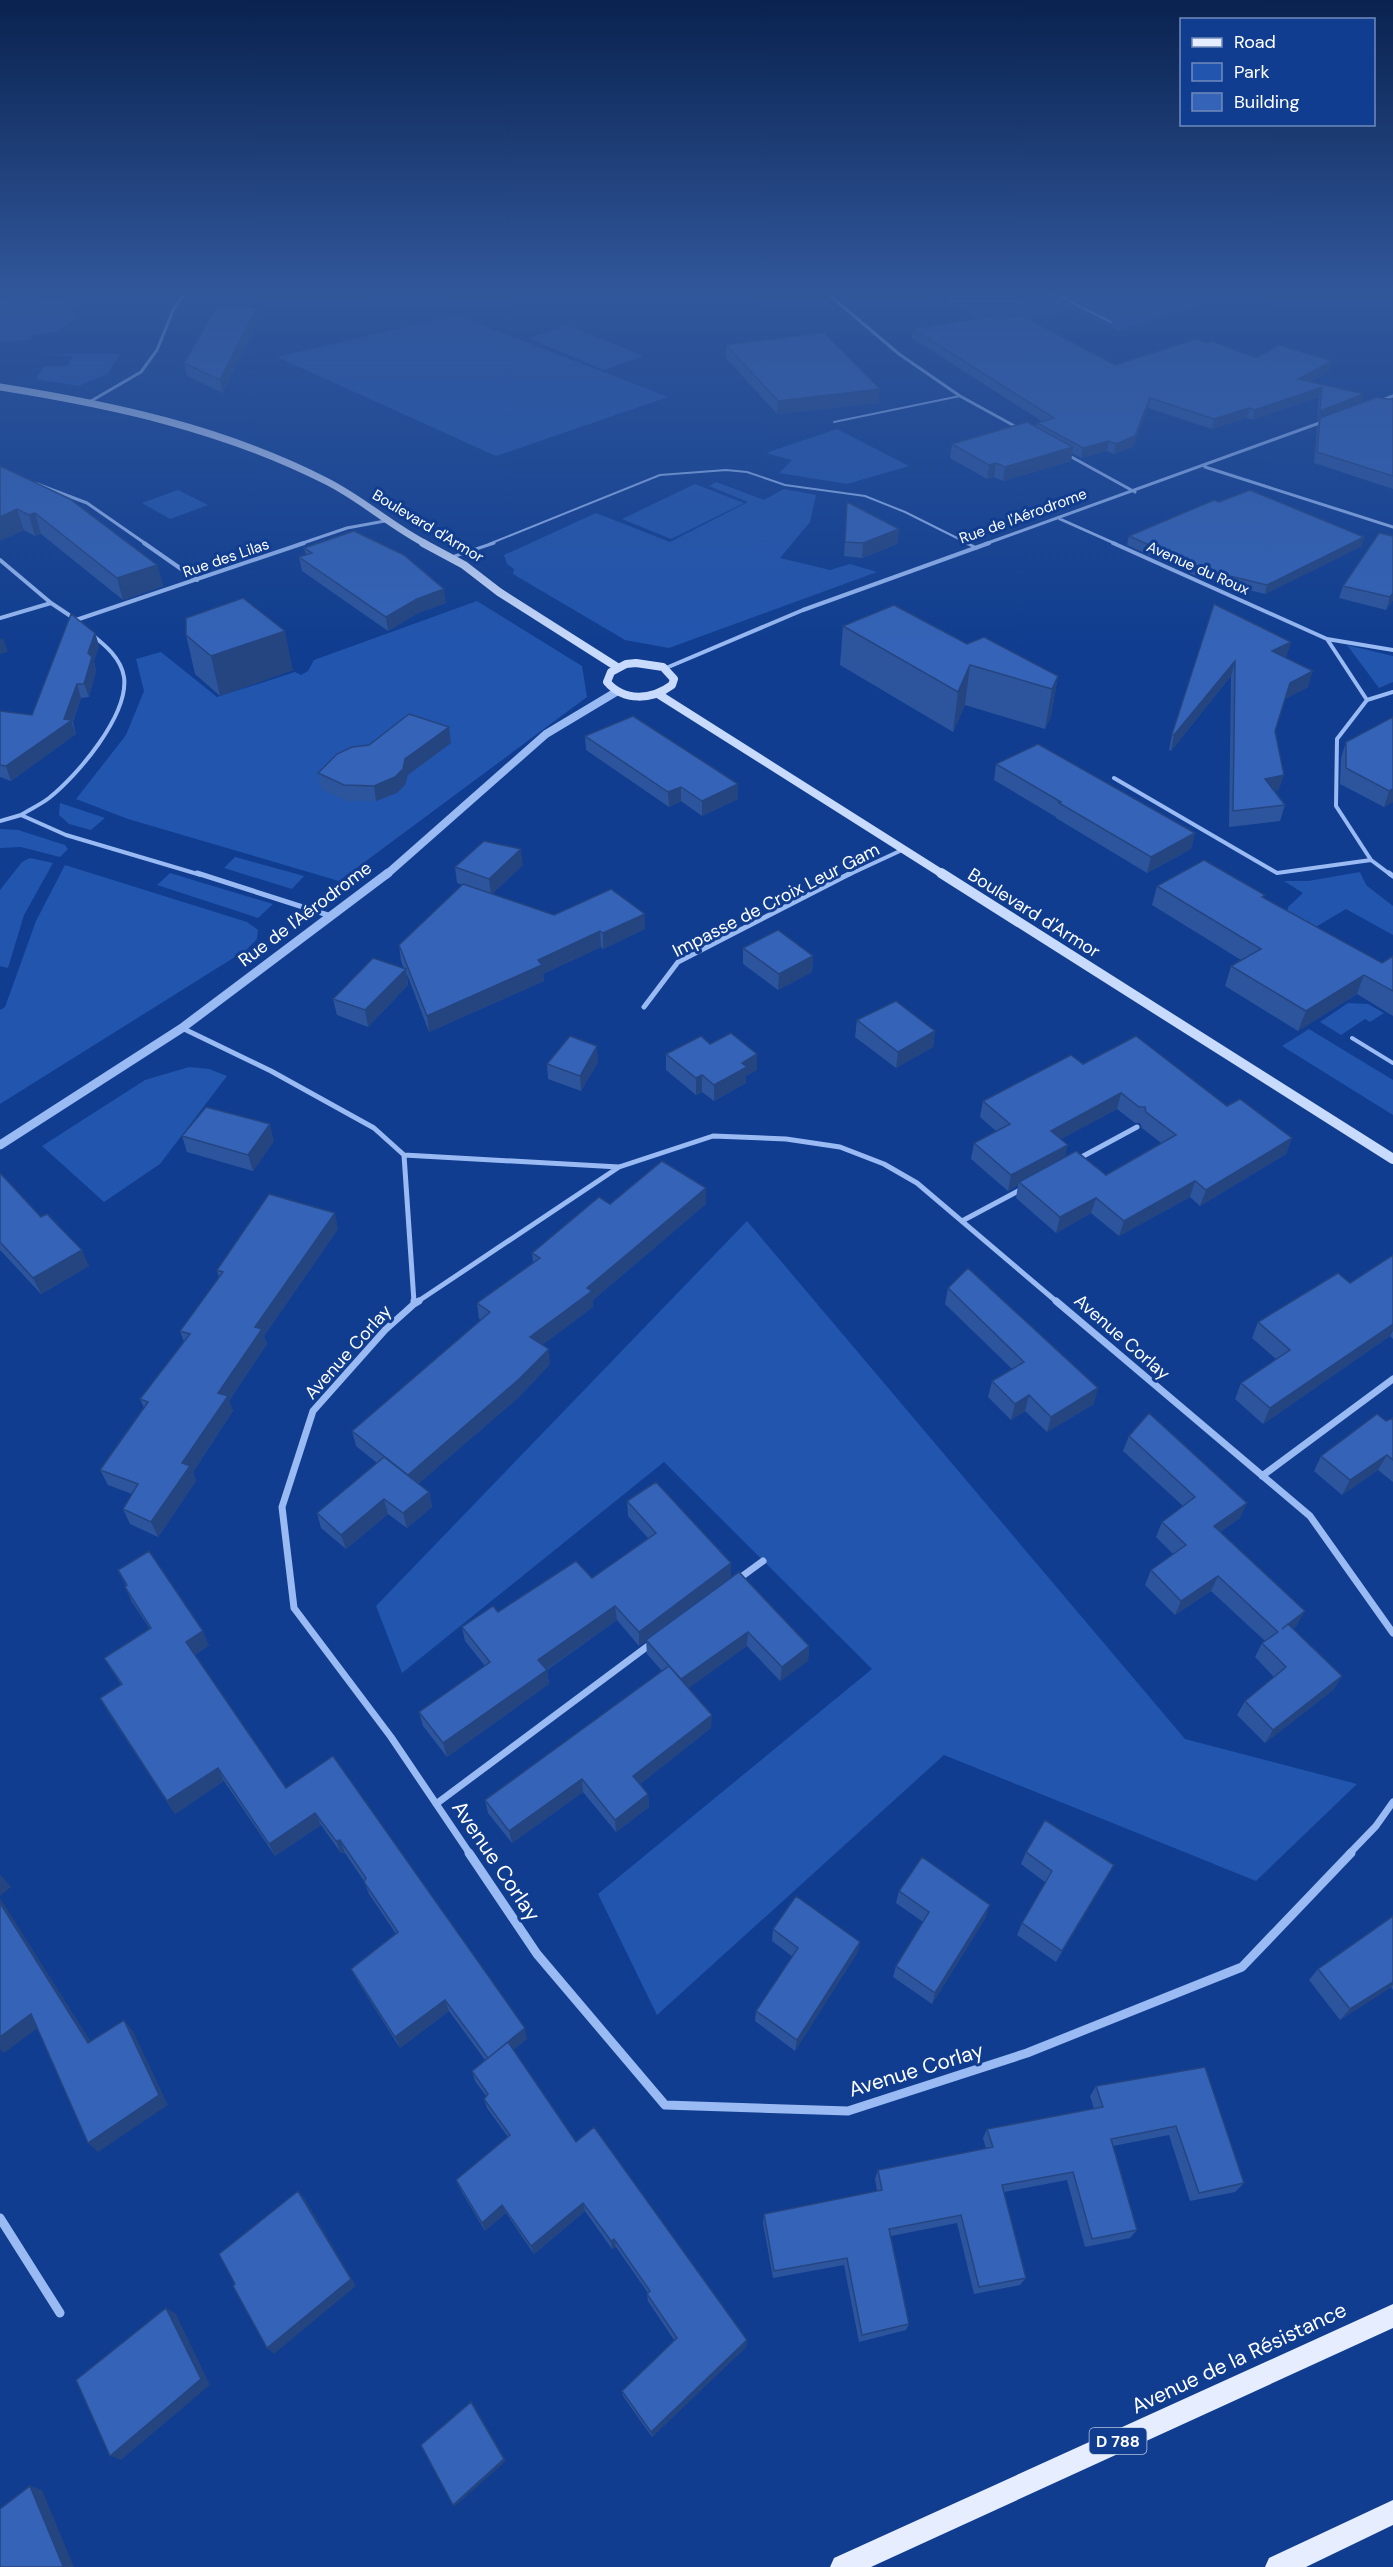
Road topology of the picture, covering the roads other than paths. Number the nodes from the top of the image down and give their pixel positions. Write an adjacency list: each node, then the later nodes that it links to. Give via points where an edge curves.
1 (122, 408): 12 (main road, Boulevard d'Armor, via 164,417 252,447 343,490)
2 (903, 408): 5 (lane)
3 (982, 408): 6 (street)
4 (1333, 419): 8 (street, Rue de l'Aérodrome)
5 (834, 422)
6 (1021, 429)
7 (1061, 452): 10 (street)
8 (1205, 467): 10 (street, Rue de l'Aérodrome); 13 (street)
9 (33, 482): 17 (street, via 87,503)
10 (1135, 492): 11 (street, Rue de l'Aérodrome)
11 (1060, 519): 14 (street, Rue de l'Aérodrome); 23 (street, Avenue du Roux)
12 (385, 521): 15 (main road, Boulevard d'Armor); 17 (street, Rue des Lilas, via 347,528)
13 (1393, 527)
14 (977, 548): 15 (lane, via 865,496 785,485 747,472 726,470 660,475); 26 (street, Rue de l'Aérodrome, via 803,610)
15 (452, 557): 25 (main road, Boulevard d'Armor, via 499,592)
16 (0, 560): 18 (street)
17 (197, 580): 20 (street, Rue des Lilas)
18 (51, 603): 19 (street); 20 (street)
19 (0, 618)
20 (76, 620): 21 (street)
21 (81, 624)
22 (85, 628): 32 (street, via 116,656 124,678 121,703 105,736 48,798)
23 (1327, 639): 24 (street, Avenue du Roux); 30 (street)
24 (1393, 650)
25 (617, 667): 26 (main road, via 648,663); 27 (main road, via 607,682)
26 (666, 668): 29 (main road, via 674,679)
27 (616, 692): 29 (main road, via 636,696); 37 (street, Rue de l'Aérodrome, via 546,734 380,879)
28 (1393, 692): 30 (street)
29 (658, 694): 34 (main road, Boulevard d'Armor)
30 (1367, 700): 35 (street, via 1337,739 1336,806)
31 (1114, 778): 35 (street, via 1277,873)
32 (21, 815): 33 (street); 37 (street, via 43,828)
33 (0, 821)
34 (902, 850): 38 (street, Impasse de Croix Leur Gam, via 678,962); 45 (main road, Boulevard d'Armor)
35 (1371, 861): 36 (street)
36 (1393, 876)
37 (331, 916): 39 (street, Rue de l'Aérodrome)
38 (644, 1007)
39 (182, 1028): 43 (street, Rue de l'Aérodrome); 44 (street, via 374,1128)
40 (1352, 1038): 41 (lane)
41 (1393, 1063)
42 (1137, 1127): 46 (street)
43 (0, 1145)
44 (404, 1155): 47 (street, Avenue Corlay); 50 (street, Avenue Corlay)
45 (1393, 1159)
46 (1065, 1166)
47 (619, 1167): 49 (street, Avenue Corlay, via 713,1136 786,1139 840,1147 884,1164 917,1183); 50 (street, Avenue Corlay)
48 (1024, 1188): 49 (street)
49 (962, 1221): 52 (street, Avenue Corlay)
50 (414, 1304): 57 (street, Avenue Corlay, via 385,1330 313,1412 282,1507 294,1608)
51 (1393, 1379): 52 (street)
52 (1263, 1476): 55 (street, Avenue Corlay, via 1310,1516)
53 (763, 1560): 54 (street)
54 (734, 1582)
55 (1393, 1633)
56 (657, 1639): 57 (street, Avenue Corlay)
57 (436, 1804): 58 (street, Avenue Corlay, via 537,1954 665,2105 848,2111 1027,2053 1242,1967)
58 (1391, 1807)
59 (0, 2218): 60 (street)
60 (60, 2313)
61 (1393, 2316): 63 (main road, Avenue de la Résistance / D 788)
62 (1393, 2512): 64 (main road)
63 (843, 2567)
64 (1278, 2567)

